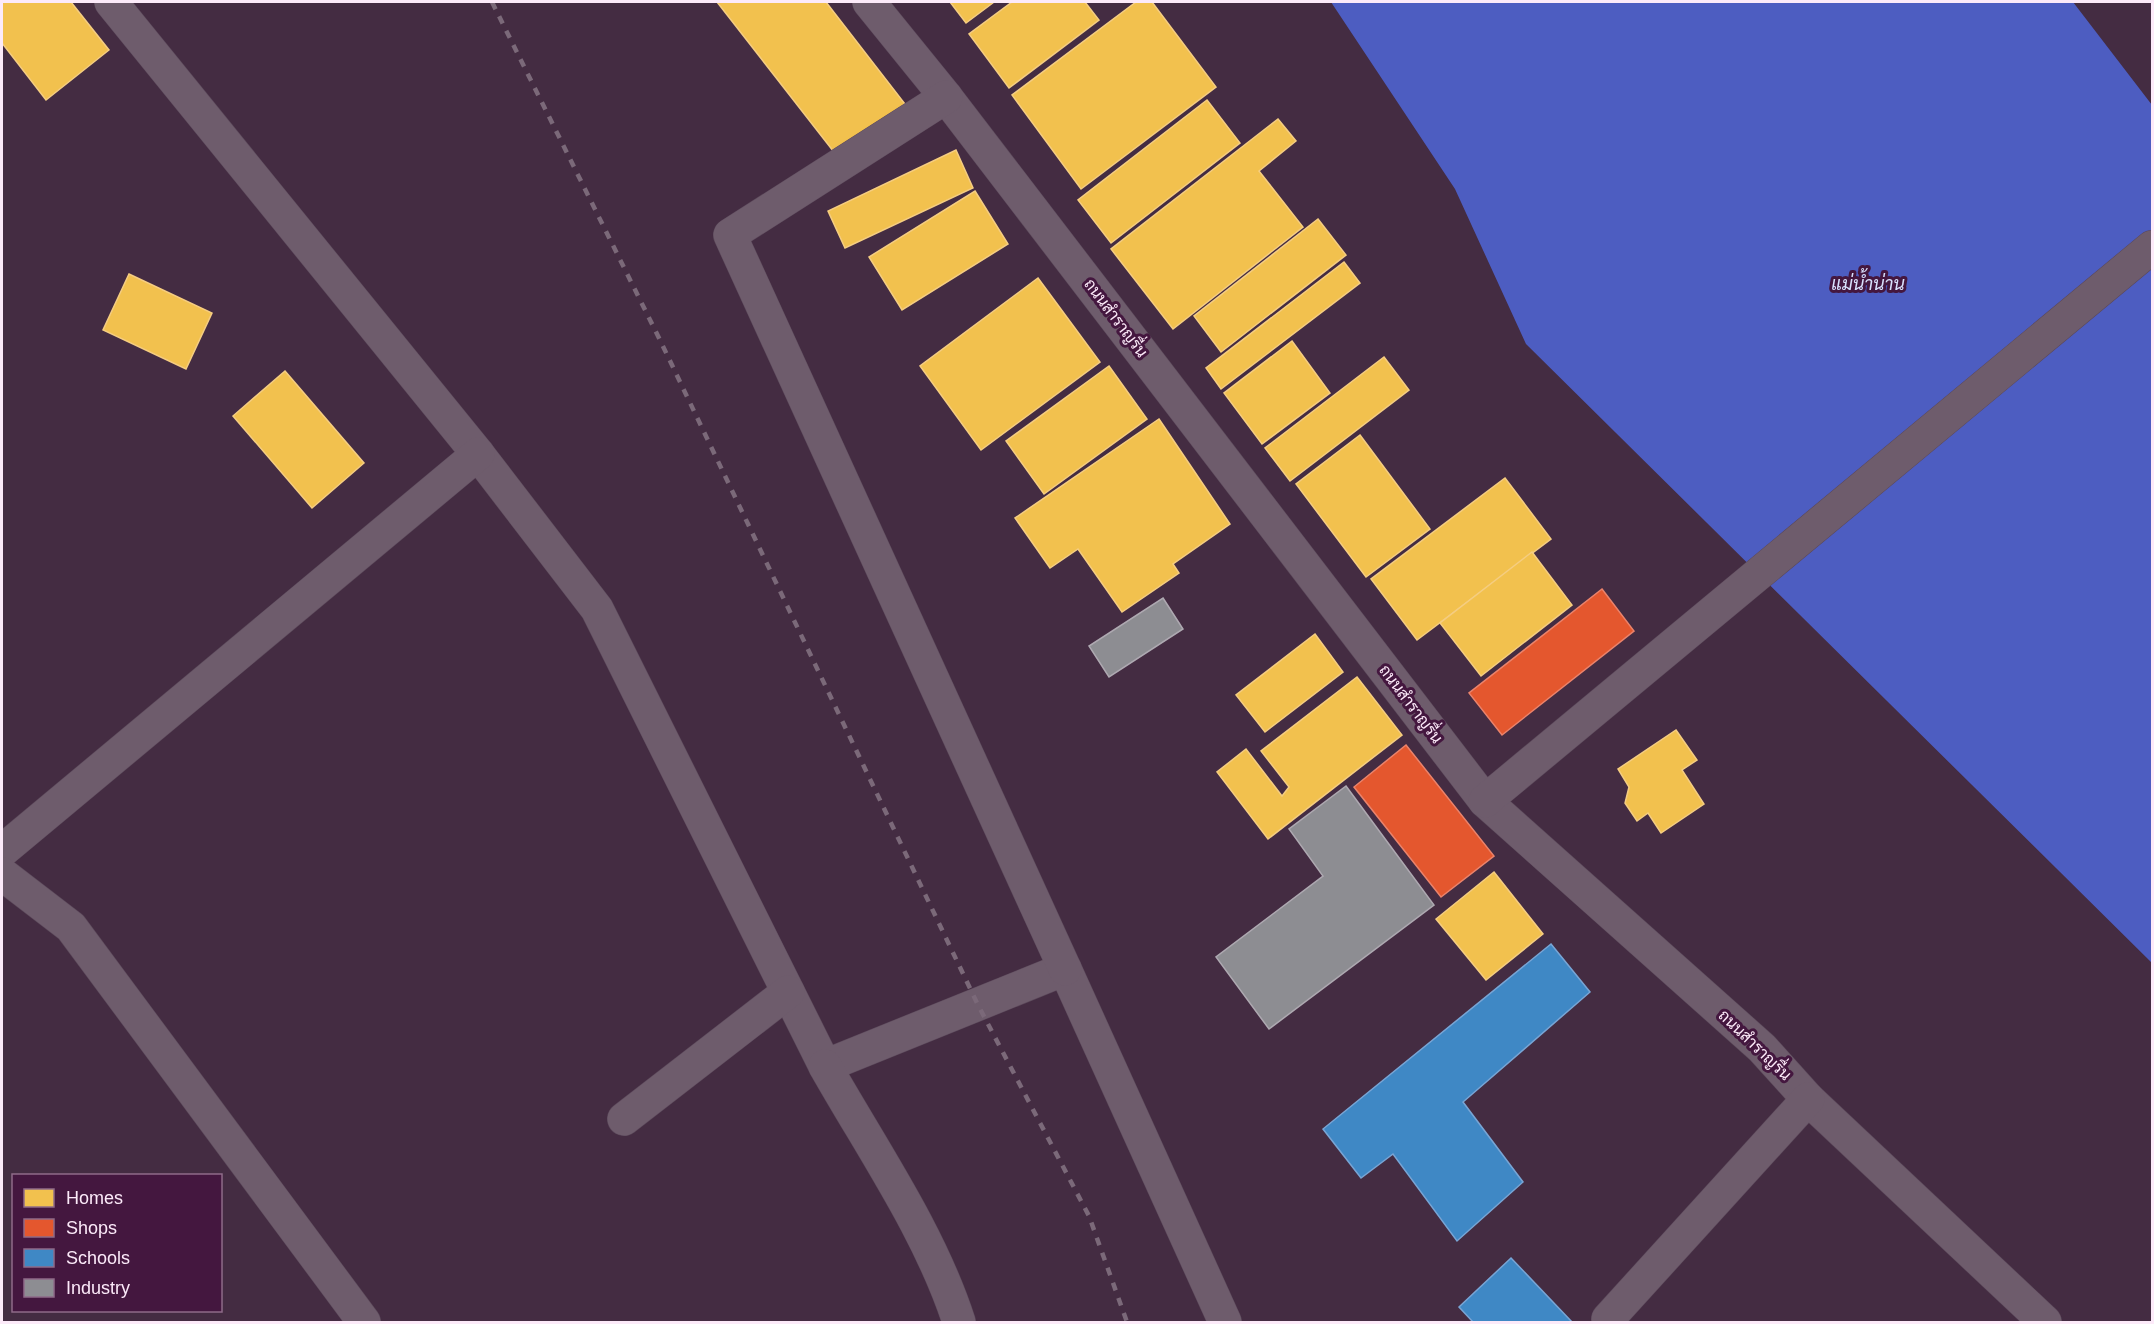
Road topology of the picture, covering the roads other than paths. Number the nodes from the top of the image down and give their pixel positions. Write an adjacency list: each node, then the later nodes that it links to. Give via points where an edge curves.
1 (111, 2): 5 (street)
2 (877, 4): 3 (street, ถนนสำราญรื่น)
3 (946, 97): 6 (street, ถนนสำราญรื่น); 9 (street, via 730,235)
4 (2152, 247): 6 (street)
5 (478, 454): 7 (street); 10 (street, via 597,609)
6 (1485, 801): 12 (street, ถนนสำราญรื่น, via 1762,1048)
7 (2, 851)
8 (2, 874): 15 (street, via 71,927)
9 (1065, 969): 11 (street); 17 (street)
10 (788, 992): 11 (street); 13 (street)
11 (825, 1066): 16 (street, via 909,1213 950,1295)
12 (1808, 1098): 14 (street); 18 (street, ถนนสำราญรื่น)
13 (624, 1119)
14 (1608, 1319)
15 (364, 1323)
16 (959, 1323)
17 (1225, 1323)
18 (2045, 1323)

